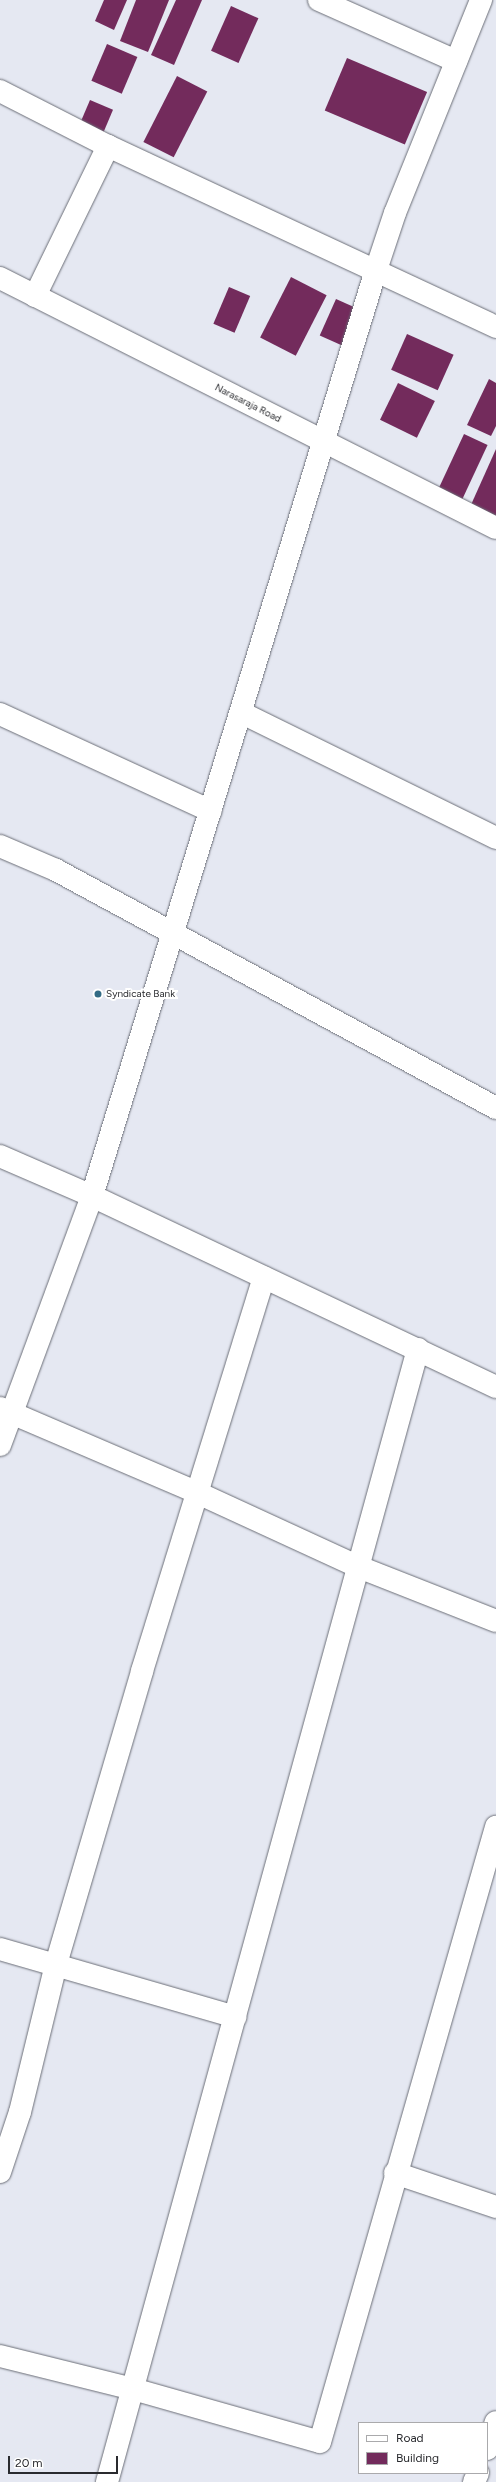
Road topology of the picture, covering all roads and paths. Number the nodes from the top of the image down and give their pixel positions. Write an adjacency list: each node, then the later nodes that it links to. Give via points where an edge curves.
1 (319, 0): 3 (street)
2 (481, 0): 3 (street)
3 (456, 61): 6 (street, via 395,213)
4 (0, 91): 5 (street)
5 (108, 146): 6 (street); 8 (street)
6 (375, 273): 9 (street); 10 (street)
7 (0, 278): 8 (street, Narasaraja Road)
8 (34, 296): 10 (street, Narasaraja Road)
9 (496, 327)
10 (323, 441): 11 (street, Narasaraja Road); 12 (street)
11 (496, 528)
12 (242, 713): 14 (street); 15 (street)
13 (0, 714): 14 (street)
14 (211, 811): 17 (street)
15 (496, 838)
16 (0, 846): 17 (street, via 56,870)
17 (174, 934): 18 (street); 20 (street)
18 (496, 1108)
19 (0, 1156): 20 (street)
20 (92, 1196): 21 (street); 24 (street)
21 (264, 1277): 22 (street); 26 (street)
22 (418, 1349): 23 (street); 27 (street)
23 (496, 1387)
24 (6, 1410): 25 (street); 26 (street)
25 (0, 1445)
26 (196, 1492): 27 (street); 31 (street)
27 (359, 1567): 28 (street); 32 (street)
28 (496, 1621)
29 (496, 1827): 34 (street)
30 (0, 1949): 31 (street)
31 (56, 1964): 32 (street); 33 (street, via 20,2112)
32 (235, 2017): 37 (street)
33 (0, 2172)
34 (395, 2173): 35 (street); 37 (street, via 320,2442)
35 (496, 2207)
36 (0, 2356): 37 (street)
37 (133, 2389): 40 (street)
38 (496, 2422): 39 (street)
39 (488, 2446)
40 (107, 2482)

